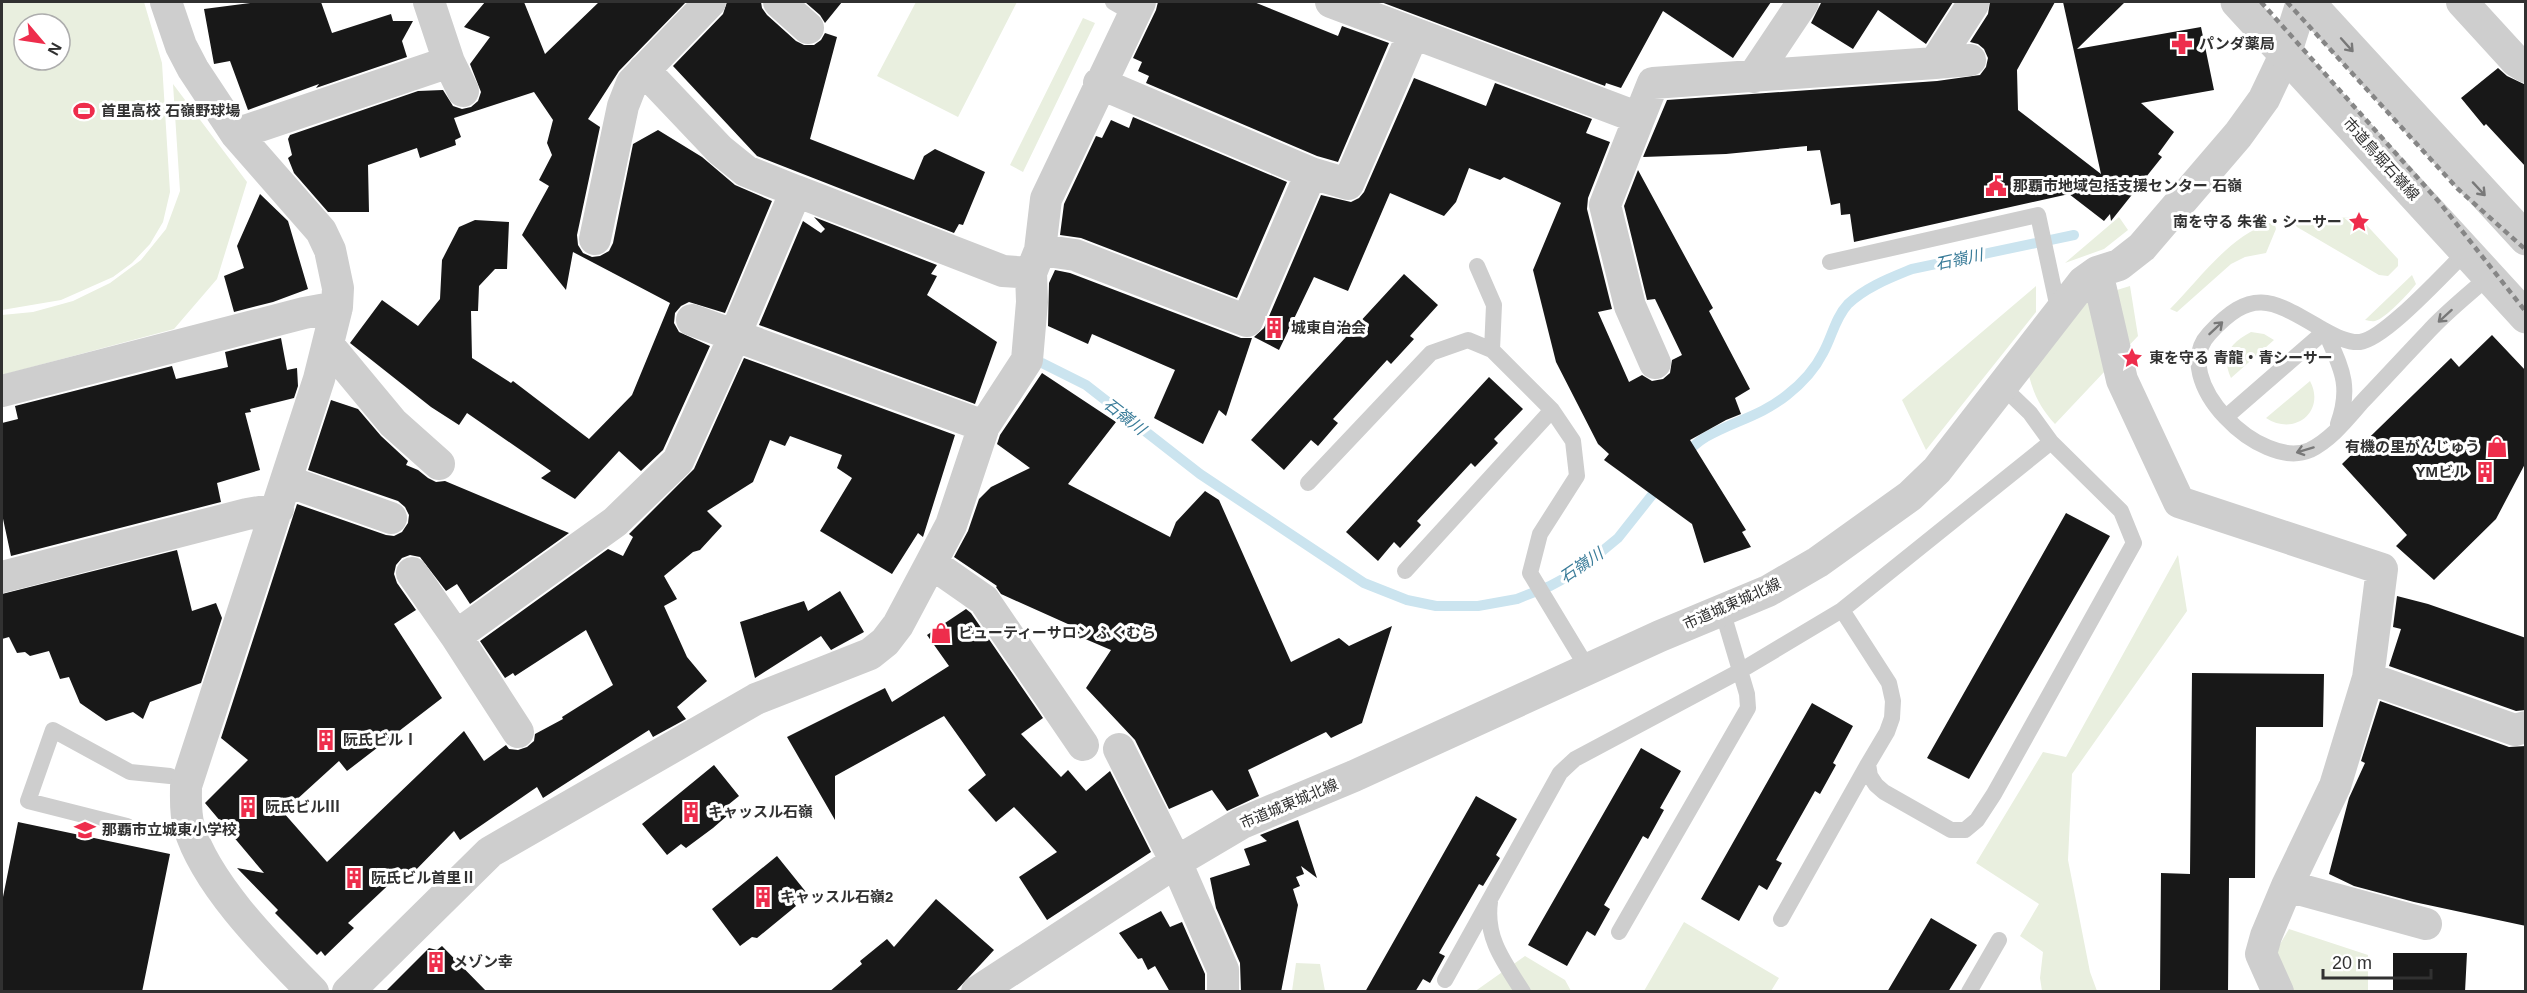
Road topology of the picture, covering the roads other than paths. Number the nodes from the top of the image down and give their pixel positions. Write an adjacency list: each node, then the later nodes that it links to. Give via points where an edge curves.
1 (166, 2): 25 (street, via 193,69)
2 (429, 2): 17 (street)
3 (710, 2): 20 (street)
4 (779, 2): 13 (street)
5 (1331, 2): 14 (street)
6 (1803, 2): 21 (street)
7 (2237, 2): 15 (street, 市道鳥堀石嶺線)
8 (2302, 2): 15 (street, 市道城東城北線)
9 (2308, 2): 29 (street, one-way to 29)
10 (2462, 2): 19 (street, via 2516,62)
11 (1973, 4): 18 (street)
12 (1129, 6): 22 (street)
13 (808, 28)
14 (1413, 34): 24 (street); 26 (street, via 1347,184)
15 (2285, 55): 30 (street, 市道鳥堀石嶺線); 34 (street, 市道城東城北線, via 2264,99 2238,135 2142,247 2119,265)
16 (1970, 60): 18 (street)
17 (449, 62): 23 (street); 25 (street)
18 (1935, 63): 21 (street)
19 (2526, 67)
20 (644, 70): 27 (street, via 720,150 746,171); 28 (street, via 632,83 623,106)
21 (1753, 77): 24 (street, via 1653,83)
22 (1099, 83): 26 (street); 31 (street, via 1046,199)
23 (463, 91)
24 (1639, 118): 44 (street, via 1605,205 1630,306)
25 (236, 134): 36 (street, via 321,231 335,268)
26 (1311, 173): 31 (street, via 1247,321 1075,255)
27 (796, 190): 31 (street, via 1003,271); 41 (street)
28 (595, 239)
29 (2526, 239)
30 (2466, 252): 35 (street, 市道鳥堀石嶺線); 40 (lane, via 2381,333 2360,342 2336,338)
31 (1035, 262): 49 (street, via 1027,360)
32 (1830, 262): 37 (lane, via 2038,215)
33 (1477, 267): 43 (lane, via 1494,304)
34 (2097, 272): 37 (street, 市道城東城北線, via 2082,282); 65 (street, via 2122,380 2179,502 2382,569)
35 (2488, 277): 38 (street, 市道鳥堀石嶺線); 50 (lane, one-way to 50, via 2431,329)
36 (338, 307): 42 (street); 46 (street)
37 (2058, 313): 45 (street, 市道城東城北線)
38 (2526, 317)
39 (692, 320): 41 (street)
40 (2325, 331): 48 (lane); 48 (lane, one-way to 40, via 2198,374 2197,353 2207,336 2237,308 2254,301 2274,303); 50 (lane, via 2342,371 2346,403)
41 (735, 335): 49 (street); 62 (street, via 678,461 615,522)
42 (329, 346): 52 (street, via 393,423); 54 (street)
43 (1492, 350): 47 (lane); 53 (lane, via 1468,340 1431,353)
44 (1655, 363)
45 (2003, 387): 51 (lane, via 2030,413); 60 (street, 市道城東城北線, via 1937,470 1910,495 1818,562 1768,591)
46 (2, 391)
47 (1552, 410): 57 (lane); 63 (lane, via 1573,441 1577,476 1540,534 1530,573)
48 (2226, 417): 50 (lane, one-way to 48, via 2307,451 2293,453 2257,443)
49 (984, 426): 56 (street, via 951,525)
50 (2336, 431)
51 (2051, 442): 61 (lane); 70 (lane, via 2121,511 2134,543 1994,794 1977,820 1965,830 1950,830 1884,792 1870,776)
52 (439, 464)
53 (1308, 483)
54 (283, 495): 55 (street); 59 (street, via 247,513); 71 (street)
55 (391, 518)
56 (931, 563): 68 (street, via 984,600); 82 (street, via 898,625 870,654 756,699 490,852)
57 (1406, 571)
58 (412, 573): 62 (street)
59 (2, 578)
60 (1722, 610): 63 (street, 市道城東城北線); 64 (lane)
61 (1842, 610): 64 (lane); 70 (lane, via 1889,684 1893,701 1887,732)
62 (456, 636): 67 (street)
63 (1588, 669): 73 (street, 市道城東城北線, via 1242,823)
64 (1740, 671): 75 (lane, via 1575,759 1560,773); 78 (lane, via 1748,708)
65 (2368, 678): 66 (street, via 2515,730); 74 (street, via 2335,786)
66 (2526, 727)
67 (518, 732)
68 (1083, 745)
69 (1119, 749): 73 (street)
70 (1868, 765): 76 (lane)
71 (179, 777): 72 (lane, via 130,772 53,730 28,801); 81 (street, via 196,846 254,929)
72 (127, 826)
73 (1176, 862): 83 (street, 市道城東城北線); 84 (street, via 1223,970)
74 (2287, 886): 77 (street); 87 (street, via 2261,954)
75 (1490, 898): 80 (lane); 85 (lane, via 1491,935)
76 (1781, 919)
77 (2426, 924)
78 (1619, 932)
79 (1999, 940): 86 (lane)
80 (1445, 980)
81 (313, 992)
82 (348, 992)
83 (977, 992)
84 (1223, 992)
85 (1523, 992)
86 (1969, 992)
87 (2278, 992)

